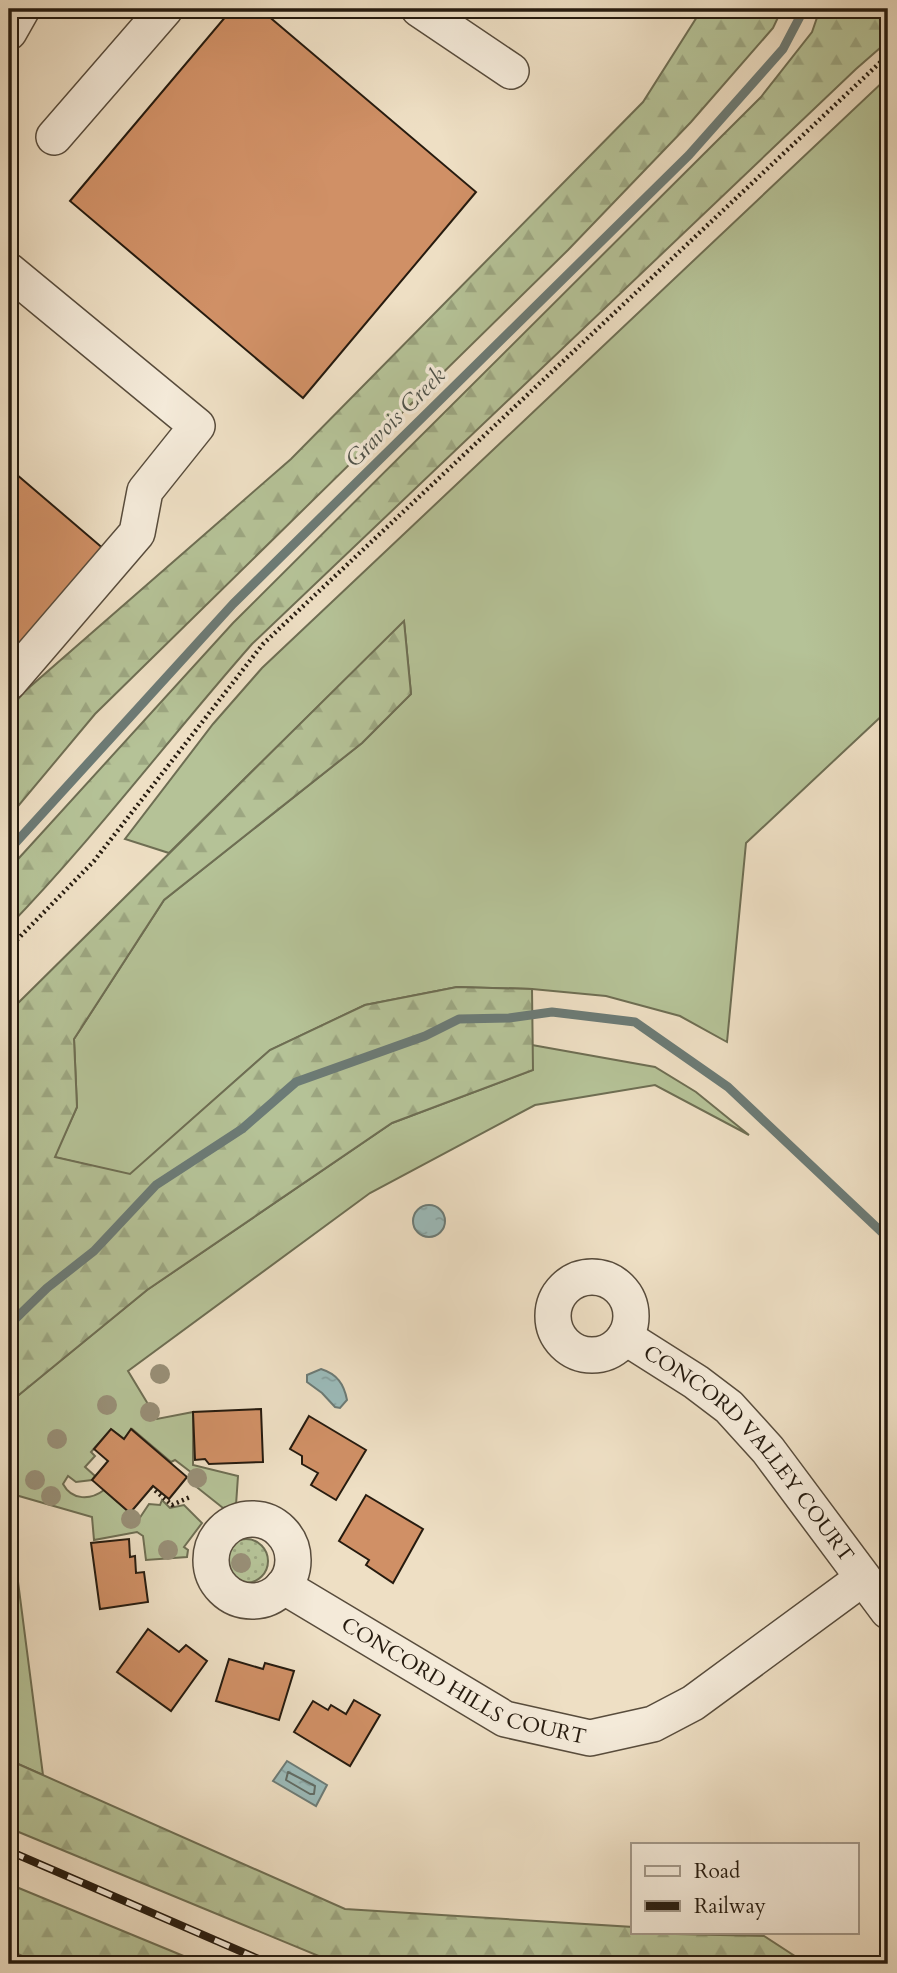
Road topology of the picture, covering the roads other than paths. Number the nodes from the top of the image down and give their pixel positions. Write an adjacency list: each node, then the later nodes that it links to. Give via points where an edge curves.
1 (22, 9): 4 (street)
2 (165, 9): 6 (street)
3 (419, 9): 5 (street)
4 (9, 32)
5 (511, 71)
6 (54, 137)
7 (9, 271): 8 (street, via 197,426 145,491 137,533)
8 (9, 682)
9 (625, 1337): 10 (street, CONCORD VALLEY COURT, via 729,1407 768,1450)
10 (863, 1578): 11 (street, CONCORD HILLS COURT, via 693,1703 653,1724 590,1738 505,1719); 12 (street, CONCORD VALLEY COURT)
11 (283, 1586)
12 (888, 1611)

